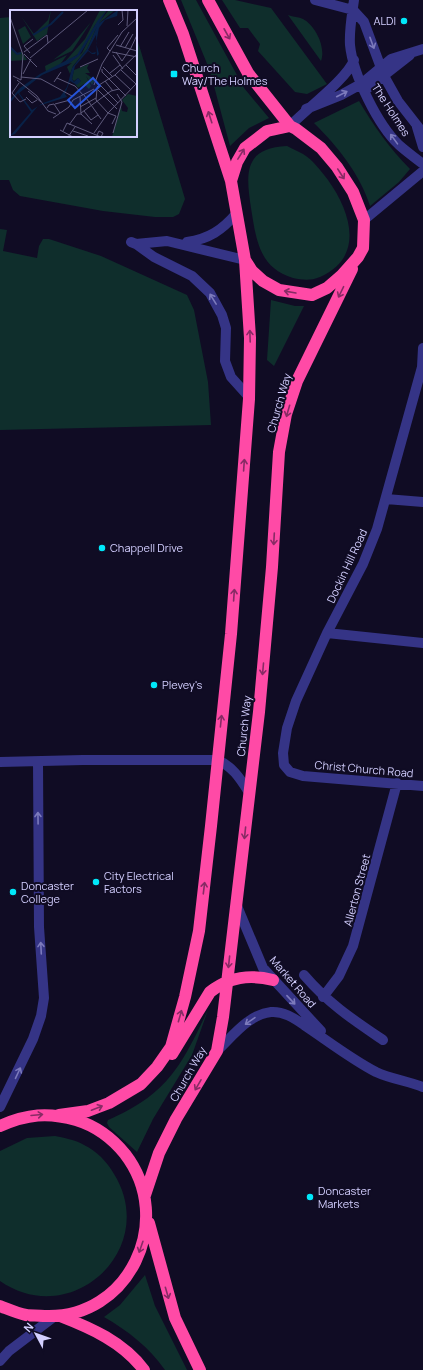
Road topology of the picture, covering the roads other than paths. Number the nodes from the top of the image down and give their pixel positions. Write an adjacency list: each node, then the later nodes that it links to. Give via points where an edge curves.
1 (169, 0): 15 (highway, Church Way, one-way to 1, via 183,34)
2 (208, 0): 10 (highway, one-way to 10, via 248,73)
3 (315, 0): 4 (street)
4 (353, 5): 6 (street, The Holmes, via 350,47); 7 (street, The Holmes, one-way to 7, via 364,22)
5 (423, 48): 7 (street, via 392,59)
6 (354, 60): 8 (street, The Holmes); 9 (street, via 343,76)
7 (382, 71): 8 (street); 11 (street, The Holmes, via 398,101)
8 (362, 88): 9 (street, one-way to 8); 13 (street, The Holmes, one-way to 8, via 398,144)
9 (306, 109): 10 (street)
10 (290, 126): 15 (highway, one-way to 10, via 245,148 267,131); 17 (highway, one-way to 17, via 321,148 337,167 353,192)
11 (420, 129): 12 (street, The Holmes)
12 (423, 147)
13 (423, 164)
14 (423, 171): 17 (street)
15 (231, 181): 16 (highway, Church Way)
16 (236, 214): 18 (street, via 212,236); 20 (highway, Church Way)
17 (364, 220): 19 (highway, Church Way, via 363,248)
18 (181, 243): 20 (street); 22 (street, one-way to 18, via 231,377 225,361 226,328 210,293 192,276 154,257 134,243 161,240)
19 (358, 257): 20 (highway, one-way to 20, via 327,288 312,294 279,290 263,281); 33 (highway, Church Way, one-way to 33, via 297,381 286,414 279,452 272,567)
20 (245, 260): 22 (highway, Church Way, one-way to 20, via 250,338)
21 (423, 348): 23 (street, Dockin Hill Road, via 422,367)
22 (249, 397): 27 (highway, Church Way, one-way to 22, via 231,634)
23 (386, 499): 24 (street); 25 (street, Dockin Hill Road, via 363,564)
24 (423, 502)
25 (327, 633): 26 (street); 30 (street, Dockin Hill Road, via 296,701 287,728 284,765 290,772)
26 (423, 643)
27 (217, 760): 29 (street); 33 (street, via 226,763 232,769); 42 (highway, Church Way, one-way to 27, via 171,1047 199,931)
28 (0, 762): 29 (street)
29 (38, 762): 44 (street, one-way to 29, via 33,1039 44,998 39,927)
30 (303, 776): 31 (street, Christ Church Road)
31 (397, 783): 32 (street, Christ Church Road); 38 (street, Allerton Street, via 354,946 339,976)
32 (423, 786)
33 (250, 794): 34 (highway, Church Way, one-way to 34)
34 (237, 906): 36 (highway, Church Way, one-way to 36); 37 (street, Market Road, via 262,968)
35 (304, 975): 38 (street)
36 (228, 980): 37 (highway, via 259,976); 41 (highway, Church Way); 42 (highway, via 210,992 175,1052)
37 (273, 980): 40 (street, Market Road, one-way to 40)
38 (323, 997): 39 (street, via 343,1014)
39 (383, 1040)
40 (333, 1045): 41 (street, Market Road, one-way to 41, via 295,1019 281,1013 269,1012 242,1027); 43 (street, Market Road, via 377,1072)
41 (217, 1051): 47 (highway, Church Way, one-way to 47, via 159,1152)
42 (157, 1067): 45 (highway, Church Way, one-way to 42, via 88,1111 109,1103 141,1084)
43 (423, 1087)
44 (0, 1107)
45 (59, 1115): 46 (highway, one-way to 45, via 16,1119 37,1115); 47 (highway, via 89,1124 115,1141 134,1166)
46 (0, 1126)
47 (145, 1195): 48 (highway)
48 (147, 1214): 50 (highway, one-way to 50, via 140,1251 128,1275 117,1287 91,1306); 53 (highway, one-way to 53, via 175,1318)
49 (0, 1306): 50 (highway, via 26,1315)
50 (58, 1316): 51 (street, via 9,1351); 52 (highway, via 110,1339 131,1355)
51 (0, 1361)
52 (144, 1370)
53 (200, 1370)

